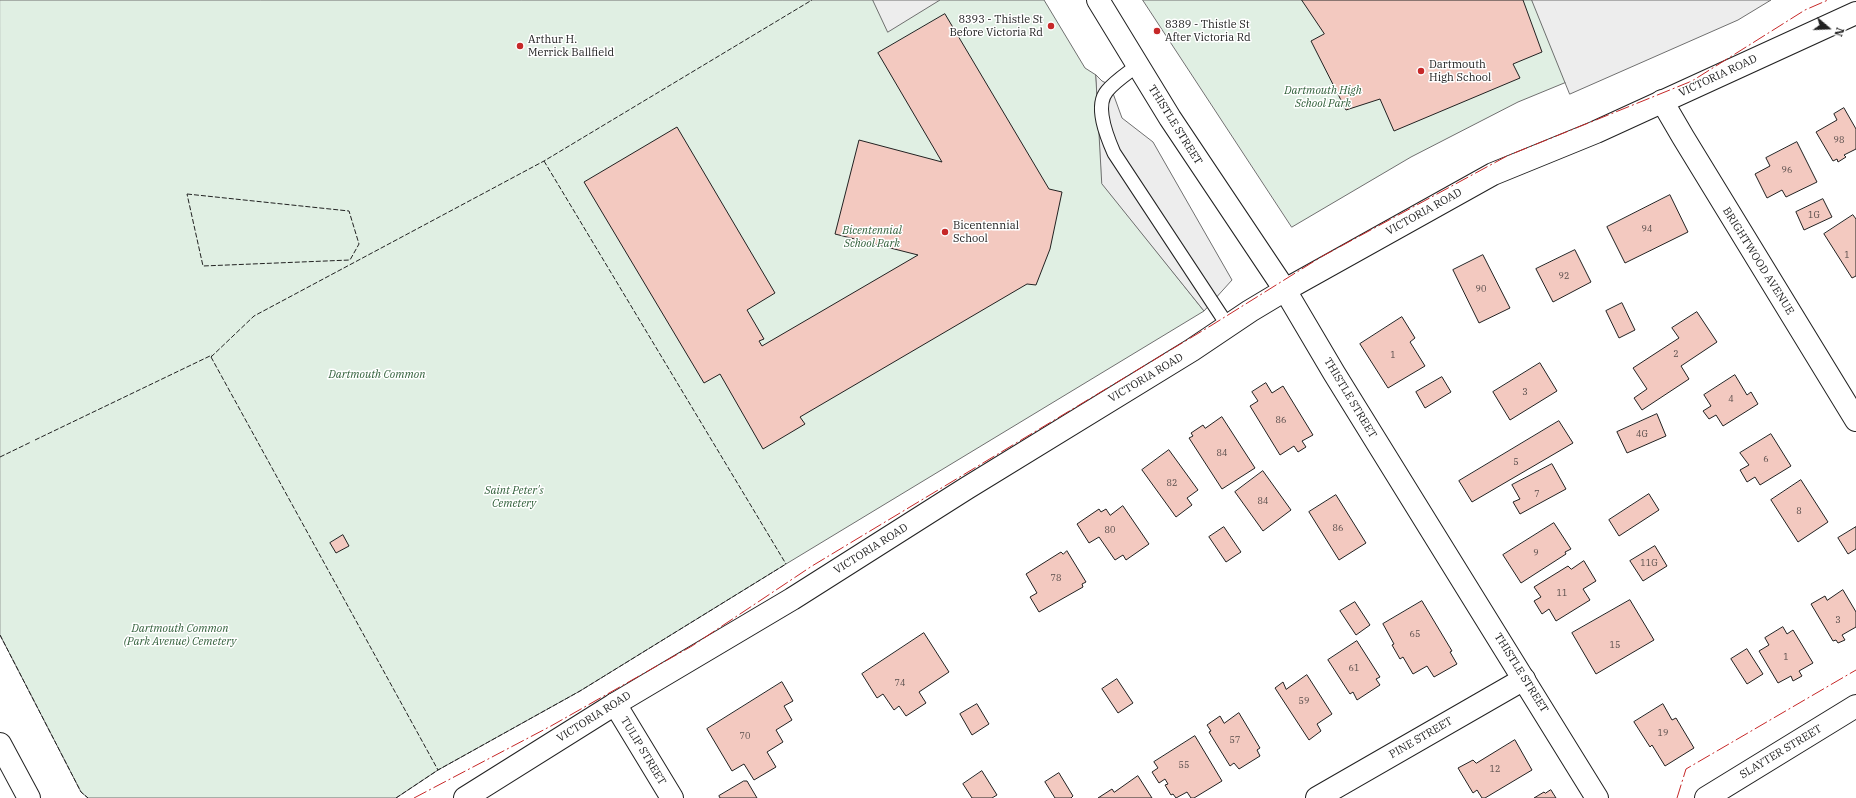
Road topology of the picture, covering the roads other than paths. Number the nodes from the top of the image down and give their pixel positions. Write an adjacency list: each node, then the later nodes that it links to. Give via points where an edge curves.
1 (1098, 0): 3 (street, THISTLE STREET)
2 (1856, 13): 4 (street, VICTORIA ROAD)
3 (1138, 65): 5 (street, THISTLE STREET, via 1174,125); 6 (lane, via 1106,91 1102,101 1105,133 1118,159)
4 (1662, 101): 5 (street, VICTORIA ROAD, via 1596,132 1494,174); 7 (street, BRIGHTWOOD AVENUE)
5 (1285, 290): 6 (street, VICTORIA ROAD); 8 (street, THISTLE STREET)
6 (1228, 326): 9 (street, VICTORIA ROAD, via 792,599)
7 (1856, 420)
8 (1524, 679): 15 (street, PINE STREET); 16 (street, THISTLE STREET)
9 (615, 704): 13 (street, VICTORIA ROAD); 14 (street, TULIP STREET)
10 (1856, 706): 17 (street, SLAYTER STREET)
11 (0, 744): 12 (street)
12 (29, 798)
13 (465, 798)
14 (672, 798)
15 (1317, 798)
16 (1597, 798)
17 (1706, 798)

